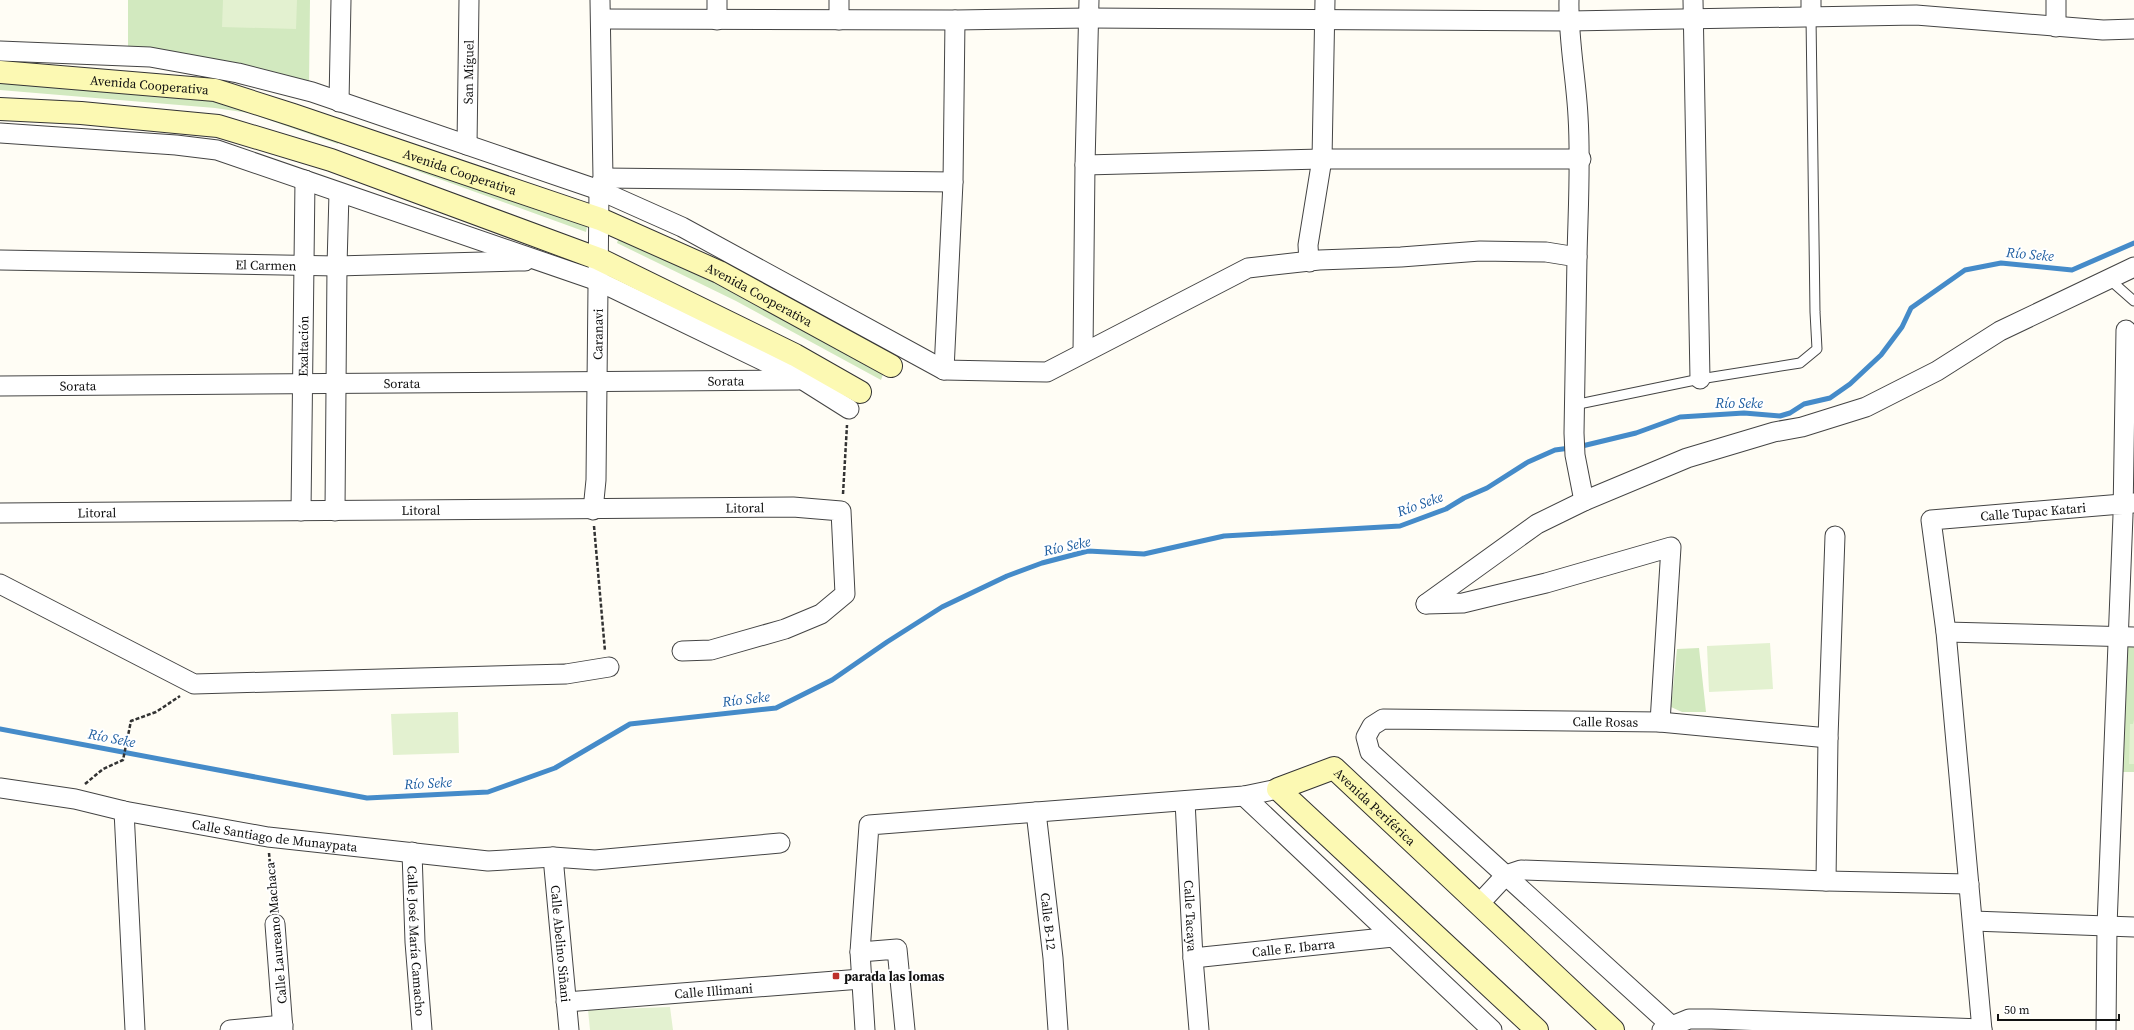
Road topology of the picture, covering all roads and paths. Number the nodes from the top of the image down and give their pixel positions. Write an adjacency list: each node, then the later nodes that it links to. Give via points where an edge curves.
1 (341, 0): 23 (street)
2 (469, 0): 26 (street, San Miguel)
3 (600, 0): 12 (street, Caranavi)
4 (717, 0): 13 (street)
5 (839, 0): 14 (street)
6 (1325, 0): 17 (street)
7 (1569, 0): 18 (street)
8 (1693, 0): 16 (street)
9 (2056, 0): 19 (street)
10 (1811, 8): 16 (street); 19 (street); 50 (lane, via 1817,349 1800,363)
11 (1089, 9): 15 (street); 17 (street); 29 (street)
12 (600, 19): 13 (street); 32 (street, Caranavi)
13 (717, 20): 14 (street)
14 (839, 20): 15 (street)
15 (955, 20): 31 (street)
16 (1693, 20): 18 (street); 50 (street)
17 (1326, 21): 18 (street); 27 (street)
18 (1569, 21): 28 (street, via 1576,73)
19 (2056, 27): 20 (street)
20 (2134, 29)
21 (0, 51): 23 (street, via 150,57 238,73 312,92)
22 (0, 72): 34 (street, Avenida Cooperativa, via 215,90)
23 (338, 102): 26 (street)
24 (0, 109): 37 (street, via 81,113 218,126 331,160)
25 (0, 133): 30 (street, via 217,150)
26 (467, 145): 32 (street)
27 (1322, 159): 28 (street); 29 (street); 39 (street, via 1308,245)
28 (1581, 159): 36 (street, via 1577,207)
29 (1085, 165): 47 (street)
30 (305, 180): 33 (street); 40 (street, Exaltación)
31 (953, 182): 32 (street); 49 (street)
32 (601, 184): 34 (street, Caranavi); 49 (street)
33 (339, 193): 35 (street); 41 (street)
34 (600, 219): 37 (street, Caranavi); 48 (street, Avenida Cooperativa, via 719,272)
35 (529, 257): 41 (street, El Carmen, via 518,262); 44 (street)
36 (1577, 257): 39 (street, via 1546,252 1480,251); 57 (street)
37 (600, 259): 44 (street, Caranavi); 56 (street, via 795,355)
38 (0, 260): 40 (street, El Carmen)
39 (1309, 262): 47 (street, via 1248,268)
40 (305, 265): 41 (street, El Carmen); 53 (street, Exaltación)
41 (337, 266): 54 (street)
42 (2134, 267): 43 (street)
43 (2109, 279): 45 (lane); 58 (street, via 2000,331 1937,371 1866,407 1687,458)
44 (598, 281): 51 (street, Caranavi); 52 (street)
45 (2134, 300)
46 (2126, 330): 59 (street)
47 (1083, 352): 49 (street, via 1047,372)
48 (892, 366)
49 (944, 370)
50 (1700, 379): 57 (lane)
51 (597, 380): 52 (street, Sorata); 54 (street, Sorata); 60 (street, Caranavi, via 596,480)
52 (803, 380): 56 (street)
53 (303, 385): 54 (street, Sorata); 55 (street, Sorata); 61 (street, Exaltación)
54 (336, 385): 62 (street)
55 (0, 386)
56 (854, 400): 63 (path)
57 (1574, 405): 58 (street, via 1575,455)
58 (1584, 501): 72 (street, via 1537,524 1426,604 1463,603 1546,583 1671,547)
59 (2128, 504): 67 (street, Calle Tupac Katari, via 1931,520); 68 (street)
60 (593, 510): 62 (street, Litoral); 63 (street, Litoral, via 794,507); 70 (path, via 603,643)
61 (302, 511): 62 (street, Litoral); 64 (street, Litoral)
62 (334, 511)
63 (841, 511): 69 (street, via 845,594 821,614 785,629 711,650)
64 (0, 513)
65 (1835, 536): 73 (street)
66 (0, 584): 71 (street)
67 (1946, 632): 68 (street); 87 (street)
68 (2126, 636): 91 (street)
69 (682, 651)
70 (609, 667): 71 (street, via 566,674)
71 (194, 684): 77 (path, via 178,699 156,712 131,720 123,760 103,769 86,782)
72 (1660, 722): 73 (street, Calle Rosas); 85 (street, Calle Rosas, via 1383,719 1372,726 1366,737 1370,752)
73 (1828, 738): 86 (street)
74 (0, 788): 77 (street, Calle Santiago de Munaypata)
75 (1278, 789): 76 (street); 88 (street, Avenida Periférica, via 1334,768); 109 (street)
76 (1244, 796): 78 (street); 93 (street)
77 (75, 799): 79 (street, Calle Santiago de Munaypata)
78 (1186, 801): 80 (street); 95 (street, Calle Tacaya)
79 (124, 811): 81 (street, Calle Santiago de Munaypata); 100 (street)
80 (1036, 812): 94 (street, via 869,825); 106 (street, Calle B-12, via 1053,958)
81 (268, 837): 83 (street, Calle Santiago de Munaypata); 90 (path, Calle Laureano Machaca)
82 (780, 842): 84 (street, Calle Santiago de Munaypata, via 595,860)
83 (412, 852): 84 (street, Calle Santiago de Munaypata, via 488,861); 102 (street, Calle José María Camacho, via 415,942)
84 (553, 857): 97 (street, Calle Abelino Siñani)
85 (1506, 875): 86 (street, via 1530,870); 88 (street); 99 (street)
86 (1826, 881): 87 (street)
87 (1969, 884): 89 (street)
88 (1479, 904): 110 (street, Avenida Periférica)
89 (1973, 921): 91 (street); 111 (street)
90 (275, 924): 98 (street, Calle Laureano Machaca)
91 (2107, 926): 92 (street); 112 (street)
92 (2134, 927)
93 (1393, 937): 95 (street, Calle E. Ibarra); 108 (street)
94 (860, 952): 96 (street); 105 (street, via 896,949)
95 (1193, 958): 107 (street, Calle Tacaya)
96 (862, 979): 97 (street, Calle Illimani); 104 (street)
97 (566, 1002): 103 (street, Calle Abelino Siñani)
98 (283, 1028): 101 (street)
99 (1669, 1028): 111 (street, via 1689,1020 1712,1019)
100 (134, 1030)
101 (230, 1030)
102 (422, 1030)
103 (569, 1030)
104 (865, 1030)
105 (905, 1030)
106 (1058, 1030)
107 (1199, 1030)
108 (1492, 1030)
109 (1537, 1030)
110 (1613, 1030)
111 (1982, 1030)
112 (2106, 1030)

